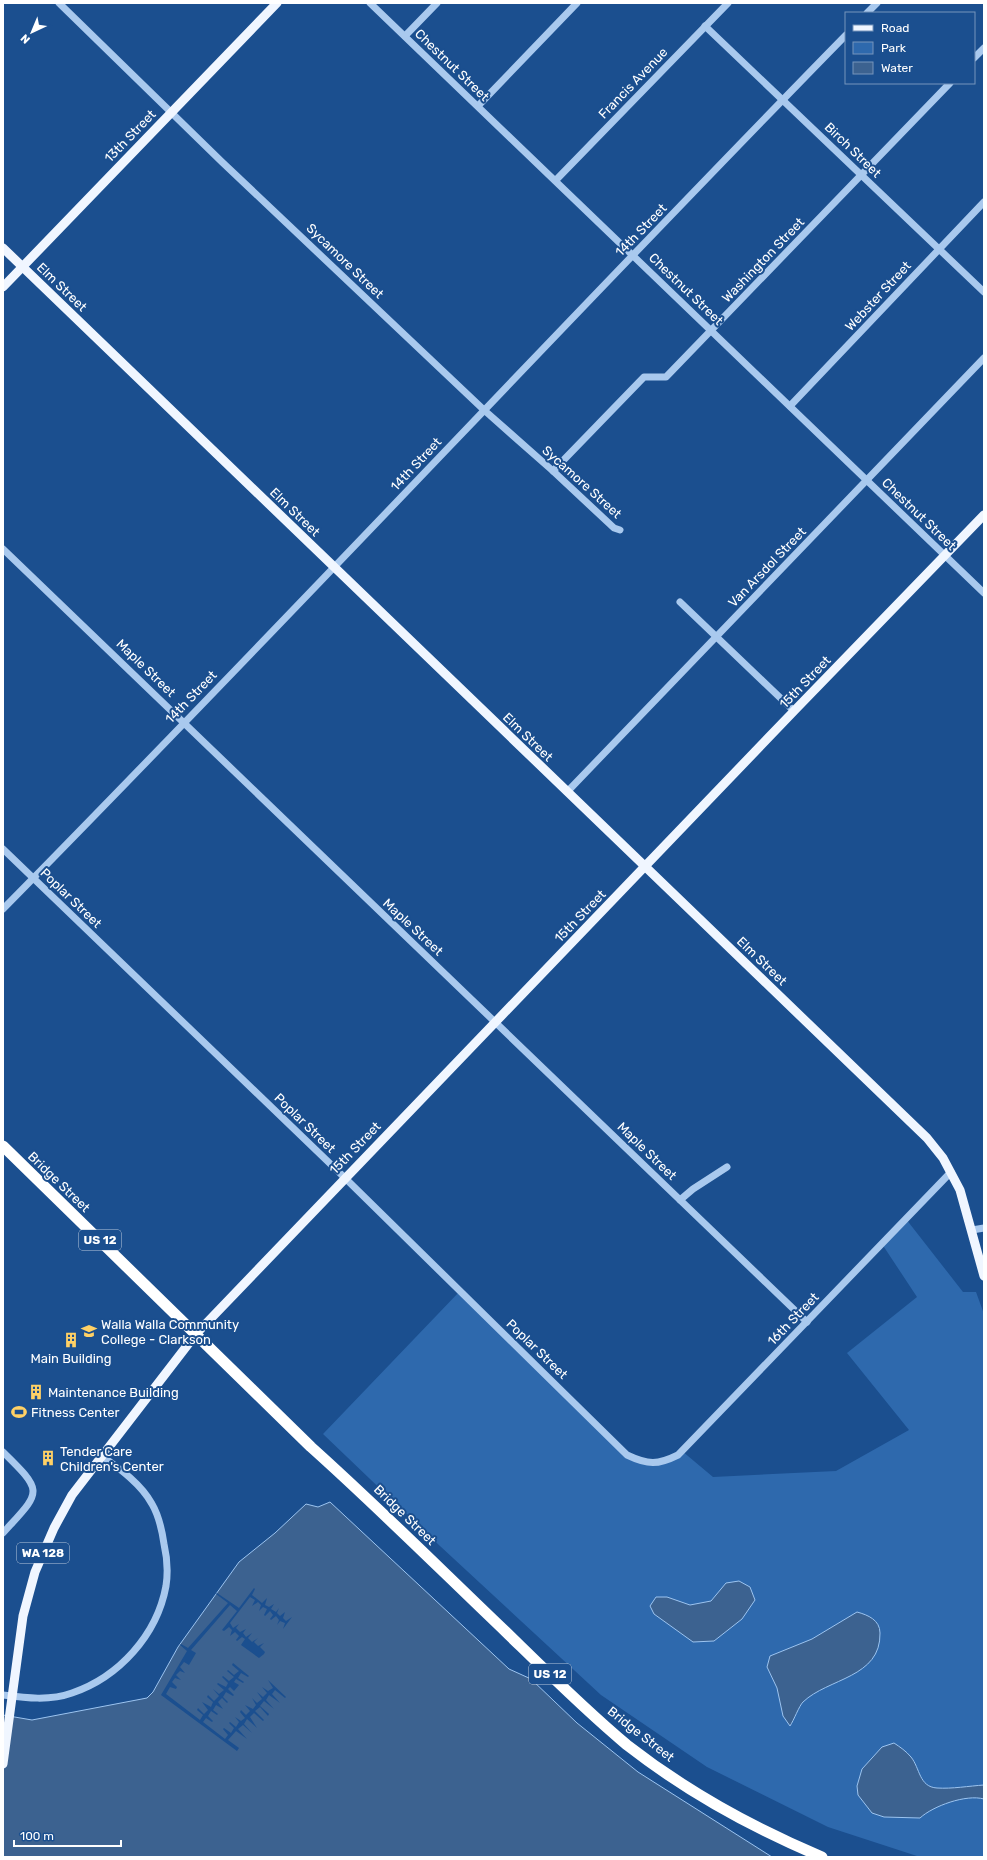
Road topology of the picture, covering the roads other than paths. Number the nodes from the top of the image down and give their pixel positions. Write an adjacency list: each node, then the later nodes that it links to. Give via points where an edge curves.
1 (59, 3): 17 (street, Sycamore Street)
2 (277, 3): 17 (main road, 13th Street)
3 (370, 3): 10 (street, Chestnut Street)
4 (437, 3): 10 (street)
5 (577, 3): 16 (street)
6 (728, 3): 9 (street, Francis Avenue)
7 (877, 3): 8 (street)
8 (868, 12)
9 (705, 26): 15 (street, Birch Street); 19 (street, Francis Avenue)
10 (405, 36): 16 (street, Chestnut Street)
11 (845, 36): 15 (street, 14th Street)
12 (984, 48): 13 (street)
13 (975, 57)
14 (949, 84): 18 (street, Washington Street)
15 (782, 100): 18 (street, Birch Street); 23 (street, 14th Street)
16 (478, 106): 19 (street, Chestnut Street)
17 (171, 112): 24 (main road, 13th Street); 30 (street, Sycamore Street)
18 (862, 175): 22 (street, Birch Street); 27 (street, Washington Street)
19 (556, 180): 23 (street, Chestnut Street)
20 (984, 202): 22 (street, Webster Street)
21 (3, 248): 24 (main road, Elm Street)
22 (939, 250): 26 (street, Birch Street); 29 (street, Webster Street)
23 (634, 255): 27 (street, Chestnut Street); 30 (street, 14th Street)
24 (23, 267): 25 (main road, 13th Street); 37 (main road, Elm Street)
25 (3, 287)
26 (984, 292)
27 (712, 331): 29 (street, Chestnut Street); 31 (street, Washington Street, via 666,377 644,377)
28 (984, 358): 32 (street, Van Arsdol Street)
29 (790, 406): 32 (street, Chestnut Street)
30 (484, 410): 31 (street, Sycamore Street); 37 (street, 14th Street)
31 (553, 471): 34 (street, Sycamore Street, via 614,528)
32 (867, 480): 36 (street, Chestnut Street); 40 (street, Van Arsdol Street)
33 (984, 516): 36 (main road, 15th Street)
34 (620, 530)
35 (3, 549): 42 (street, Maple Street)
36 (945, 556): 38 (street, Chestnut Street); 41 (main road, 15th Street)
37 (334, 568): 42 (street, 14th Street); 43 (main road, Elm Street)
38 (984, 594)
39 (680, 602): 40 (street)
40 (716, 636): 41 (street); 43 (street, Van Arsdol Street)
41 (794, 711): 45 (main road, 15th Street)
42 (184, 722): 46 (street, 14th Street); 48 (street, Maple Street)
43 (567, 792): 45 (main road, Elm Street)
44 (3, 849): 46 (street, Poplar Street)
45 (645, 867): 48 (main road, 15th Street); 51 (main road, Elm Street, via 927,1138)
46 (33, 878): 47 (street, 14th Street); 52 (street, Poplar Street)
47 (3, 909)
48 (496, 1022): 52 (main road, 15th Street); 53 (street, Maple Street)
49 (3, 1146): 58 (highway, Bridge Street / US 12)
50 (727, 1167): 53 (street)
51 (951, 1172): 55 (main road, Elm Street, via 960,1190); 57 (street, 16th Street)
52 (345, 1178): 58 (main road, 15th Street); 61 (street, Poplar Street, via 627,1455)
53 (680, 1200): 57 (street, Maple Street)
54 (984, 1228): 55 (street)
55 (972, 1230): 56 (main road, Elm Street)
56 (984, 1276)
57 (807, 1322): 61 (street, 16th Street, via 678,1455 663,1462)
58 (196, 1334): 60 (main road, WA 128); 65 (highway, Bridge Street / US 12, via 517,1643 627,1744 665,1772 740,1818)
59 (3, 1452): 62 (street, via 28,1475 34,1489 32,1501)
60 (102, 1456): 63 (street, via 139,1487 152,1504 162,1529 166,1557 166,1586 159,1612 135,1651 121,1665 97,1681 72,1694 41,1699); 64 (main road, WA 128, via 72,1496 54,1528 35,1572 23,1616)
61 (642, 1462)
62 (3, 1533)
63 (3, 1695)
64 (3, 1764)
65 (822, 1857)

